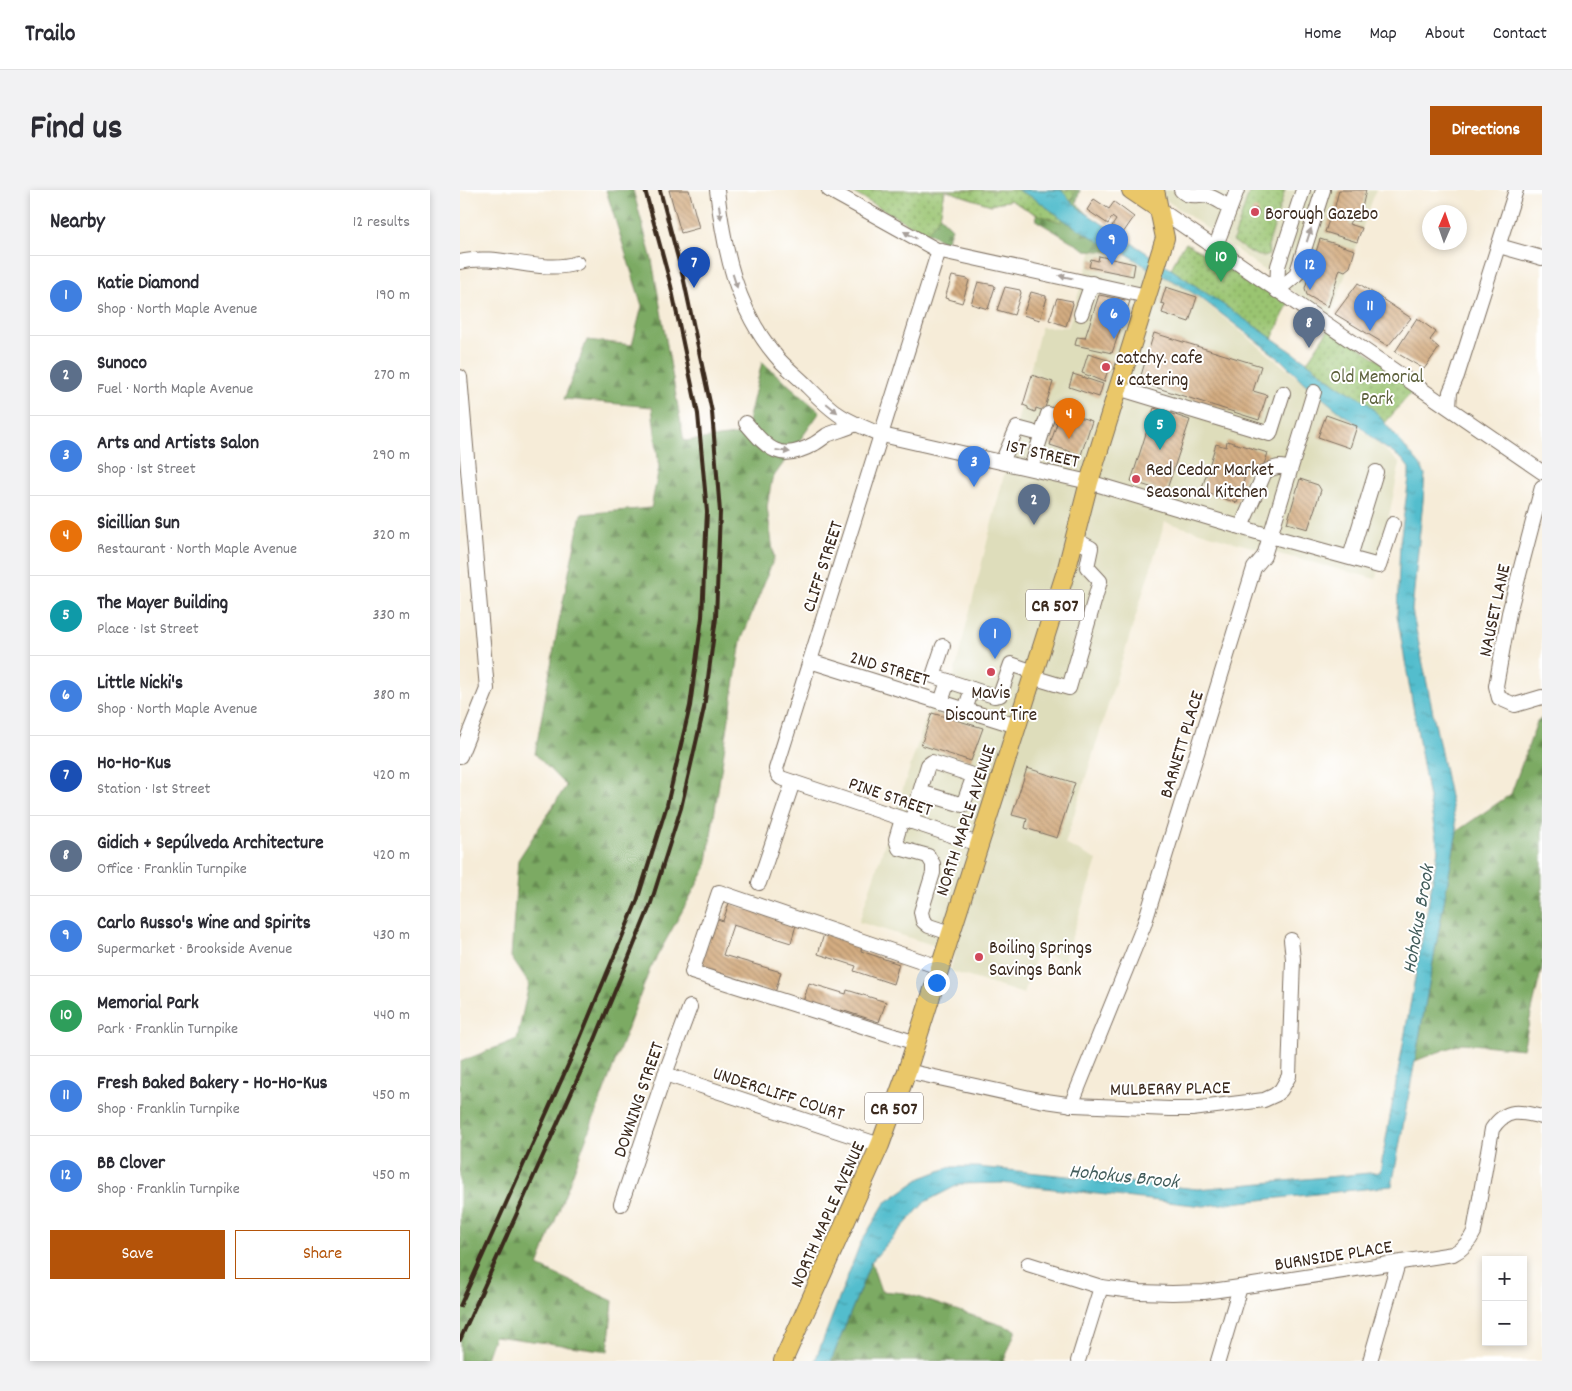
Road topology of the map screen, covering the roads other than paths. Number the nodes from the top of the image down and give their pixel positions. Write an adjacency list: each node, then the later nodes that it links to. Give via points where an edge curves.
1 (717, 190): 29 (street, 1ST STREET, one-way to 29, via 726,255 737,288 761,335 776,357 809,388 840,415)
2 (829, 190): 14 (street, one-way to 2)
3 (1131, 190): 11 (main road)
4 (1155, 190): 11 (main road)
5 (1181, 190): 10 (street, via 1184,194 1206,195)
6 (1237, 190): 10 (street)
7 (1303, 190): 20 (street, via 1278,266)
8 (1323, 190): 20 (street, one-way to 8, via 1296,275)
9 (1516, 190): 12 (street)
10 (1230, 207): 13 (street)
11 (1159, 209): 13 (street); 19 (main road, CR 507, via 1165,238)
12 (1499, 246): 15 (street); 26 (street, via 1450,392)
13 (1215, 248): 20 (street)
14 (939, 250): 18 (street, one-way to 14); 31 (street, CLIFF STREET)
15 (1542, 258)
16 (460, 262): 17 (street, via 486,258 558,267)
17 (577, 263)
18 (1092, 283): 19 (street); 21 (street)
19 (1150, 288): 23 (main road, NORTH MAPLE AVENUE / CR 507)
20 (1277, 291): 26 (street)
21 (1082, 314)
22 (460, 377): 53 (street, via 488,689)
23 (1118, 388): 25 (street, via 1270,434); 37 (main road, NORTH MAPLE AVENUE / CR 507)
24 (1314, 392): 34 (street, BARNETT PLACE)
25 (1283, 393)
26 (1449, 407): 36 (street)
27 (1048, 414): 33 (street)
28 (746, 423): 29 (street, one-way to 29, via 764,445 777,451 794,452)
29 (856, 424): 31 (street, 1ST STREET)
30 (1032, 432): 32 (street, via 1017,428)
31 (882, 435): 32 (street, 1ST STREET); 45 (street, CLIFF STREET)
32 (1002, 462): 33 (street, 1ST STREET)
33 (1031, 468): 37 (street, 1ST STREET)
34 (1290, 469): 40 (street, via 1274,467 1265,472); 41 (street, BARNETT PLACE)
35 (1376, 472): 43 (street)
36 (1542, 472)
37 (1089, 482): 40 (street, 1ST STREET); 42 (main road, NORTH MAPLE AVENUE / CR 507)
38 (1542, 488): 49 (street, NAUSET LANE, via 1509,613 1496,686 1499,698 1515,705)
39 (1393, 524): 43 (street, 1ST STREET, via 1379,566)
40 (1241, 527): 41 (street, 1ST STREET)
41 (1270, 536): 43 (street, 1ST STREET); 66 (street, BARNETT PLACE, via 1264,556 1254,568 1144,925)
42 (1074, 540): 46 (main road, NORTH MAPLE AVENUE / CR 507); 46 (street, via 1091,548 1086,567 1100,581 1069,688)
43 (1350, 557)
44 (943, 646): 47 (street, via 933,676)
45 (810, 661): 50 (street, 2ND STREET); 54 (street, CLIFF STREET, via 776,769 781,778)
46 (1033, 674): 48 (street, via 1010,664 1000,695); 52 (main road, NORTH MAPLE AVENUE / CR 507)
47 (948, 681): 48 (street); 50 (street)
48 (972, 688): 51 (street)
49 (1542, 697)
50 (941, 702): 51 (street, 2ND STREET)
51 (965, 710): 52 (street, 2ND STREET)
52 (1017, 726): 57 (main road, NORTH MAPLE AVENUE / CR 507)
53 (460, 756)
54 (793, 782): 56 (street, PINE STREET); 58 (street)
55 (920, 792): 56 (street)
56 (906, 820): 57 (street, PINE STREET); 59 (street, via 896,839 899,848 928,856 934,864 921,912 923,921)
57 (978, 844): 59 (main road, NORTH MAPLE AVENUE / CR 507)
58 (759, 883)
59 (950, 933): 61 (main road, NORTH MAPLE AVENUE / CR 507)
60 (1291, 940): 66 (street, MULBERRY PLACE, via 1290,1068 1287,1080 1275,1095 1243,1104 1192,1109)
61 (939, 967): 63 (main road, NORTH MAPLE AVENUE / CR 507); 63 (street, via 719,892 692,972)
62 (690, 1007): 65 (street, DOWNING STREET)
63 (916, 1043): 64 (main road, NORTH MAPLE AVENUE / CR 507)
64 (907, 1071): 66 (street, MULBERRY PLACE); 68 (main road, NORTH MAPLE AVENUE / CR 507)
65 (665, 1074): 68 (street, UNDERCLIFF COURT); 69 (street, DOWNING STREET)
66 (1071, 1105)
67 (1542, 1117): 70 (street, BURNSIDE PLACE, via 1513,1112 1504,1115 1492,1129 1474,1232 1469,1242 1446,1256)
68 (880, 1145): 74 (main road, NORTH MAPLE AVENUE / CR 507)
69 (621, 1204)
70 (1398, 1263): 73 (street, BURNSIDE PLACE); 77 (street)
71 (1028, 1264): 72 (street, BURNSIDE PLACE)
72 (1100, 1287): 73 (street, BURNSIDE PLACE, via 1172,1294); 75 (street)
73 (1240, 1287): 76 (street)
74 (783, 1361)
75 (1078, 1361)
76 (1218, 1361)
77 (1370, 1361)

